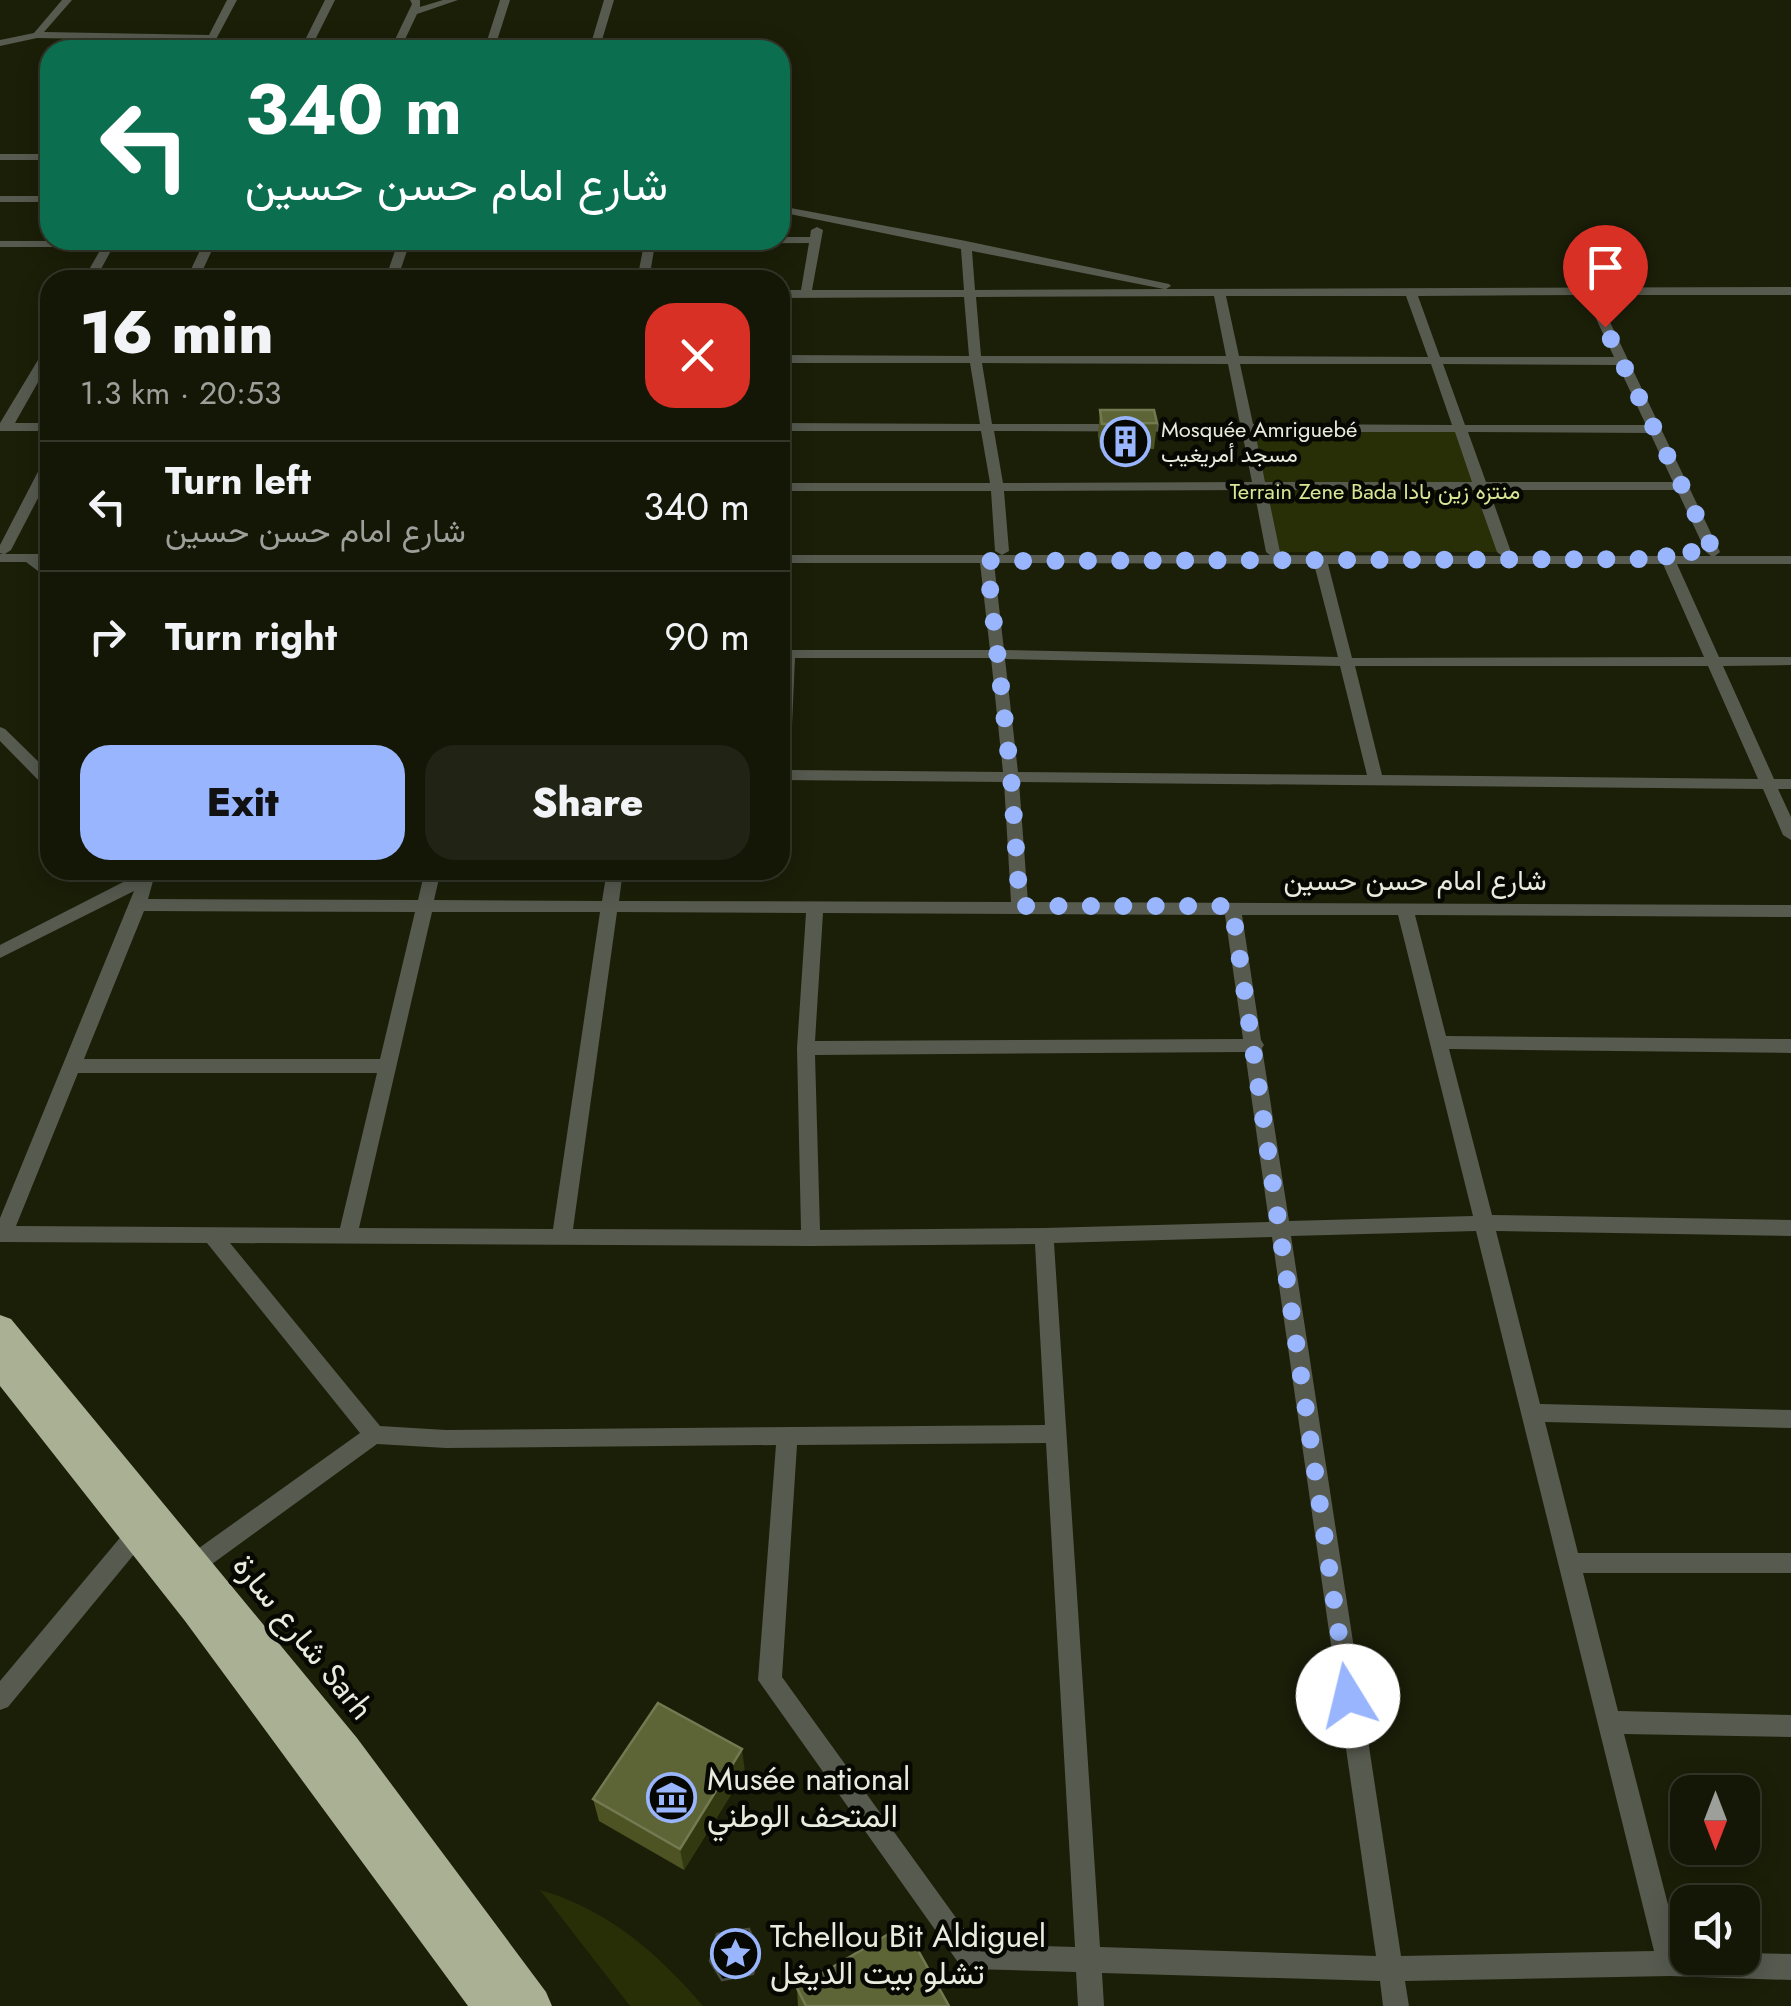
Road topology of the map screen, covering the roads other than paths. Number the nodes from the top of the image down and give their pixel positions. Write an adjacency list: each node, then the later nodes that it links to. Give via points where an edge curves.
1 (67, 0): 9 (street)
2 (232, 0): 10 (street)
3 (330, 0): 11 (street)
4 (415, 0): 8 (street)
5 (453, 0): 8 (street)
6 (506, 0): 13 (street)
7 (608, 0): 14 (street)
8 (411, 12): 12 (street)
9 (36, 35): 10 (street); 15 (street)
10 (212, 38)
11 (311, 40)
12 (399, 40)
13 (492, 40)
14 (597, 40)
15 (0, 42)
16 (40, 156): 17 (street)
17 (0, 157)
18 (0, 199): 19 (street)
19 (40, 199)
20 (790, 211): 21 (street)
21 (819, 216): 23 (street); 24 (street)
22 (790, 240): 23 (street)
23 (815, 240): 33 (street)
24 (966, 244): 27 (street); 34 (street)
25 (40, 246): 26 (street)
26 (2, 247)
27 (1190, 291): 28 (street); 34 (street)
28 (1220, 291): 29 (street); 37 (street)
29 (1411, 292): 31 (street); 38 (street)
30 (1791, 292): 31 (street)
31 (1590, 293): 39 (street)
32 (790, 294): 33 (street)
33 (806, 294): 34 (street)
34 (972, 296): 35 (street)
35 (974, 359): 36 (street); 37 (street); 44 (street)
36 (790, 360)
37 (1230, 360): 38 (street); 45 (street)
38 (1433, 360): 39 (street); 46 (street)
39 (1620, 361): 47 (street)
40 (40, 366): 42 (street)
41 (790, 426): 44 (street)
42 (3, 427): 43 (street)
43 (40, 427)
44 (987, 427): 45 (street); 53 (street)
45 (1246, 429): 46 (street); 51 (street)
46 (1458, 429): 47 (street); 52 (street)
47 (1653, 429): 49 (street)
48 (40, 480): 57 (street)
49 (1680, 486): 52 (street); 60 (street)
50 (790, 487): 53 (street)
51 (1257, 487): 52 (street); 53 (street); 58 (street)
52 (1480, 487): 59 (street)
53 (997, 488): 56 (street)
54 (40, 550): 57 (street)
55 (790, 551): 56 (street)
56 (1002, 551): 58 (street)
57 (1, 552): 63 (street)
58 (1273, 552): 59 (street)
59 (1504, 552): 62 (street)
60 (1714, 552): 61 (street); 62 (street)
61 (1791, 552)
62 (1666, 555): 66 (street); 68 (street); 72 (street)
63 (29, 558): 64 (street); 69 (street)
64 (40, 558)
65 (790, 559): 67 (street)
66 (1791, 560)
67 (987, 561): 68 (street); 71 (street)
68 (1321, 562): 74 (street)
69 (40, 567)
70 (790, 654): 71 (street)
71 (998, 654): 74 (street); 78 (street)
72 (1714, 661): 73 (street); 74 (street); 80 (street)
73 (1791, 661)
74 (1348, 662): 79 (street)
75 (0, 732): 76 (street)
76 (40, 772)
77 (790, 774): 78 (street)
78 (1011, 776): 79 (street); 91 (street)
79 (1375, 777): 80 (street)
80 (1768, 784): 81 (street); 82 (street)
81 (1791, 784)
82 (1791, 836)
83 (135, 880): 95 (street)
84 (146, 880): 87 (street)
85 (431, 880): 88 (street)
86 (614, 880): 89 (street)
87 (138, 904): 88 (street, شارع امام حسن حسين); 100 (street)
88 (426, 904): 89 (street, شارع امام حسن حسين); 101 (street)
89 (610, 905): 90 (street, شارع امام حسن حسين); 109 (street)
90 (816, 906): 91 (street, شارع امام حسن حسين); 99 (street)
91 (1020, 906): 92 (street, شارع امام حسن حسين)
92 (1232, 906): 93 (street, شارع امام حسن حسين); 97 (street)
93 (1405, 908): 94 (street, شارع امام حسن حسين); 96 (street)
94 (1791, 911)
95 (0, 952)
96 (1437, 1042): 98 (street); 102 (street)
97 (1255, 1045): 99 (street); 103 (street)
98 (1791, 1046)
99 (806, 1048): 110 (street)
100 (69, 1066): 101 (street); 105 (street)
101 (387, 1066): 107 (street)
102 (1483, 1223): 103 (street); 104 (street); 113 (street)
103 (1277, 1228): 108 (street); 129 (street)
104 (1791, 1228)
105 (2, 1234): 106 (street)
106 (212, 1235): 107 (street); 116 (street)
107 (348, 1235): 109 (street)
108 (1044, 1236): 110 (street); 115 (street)
109 (562, 1237): 110 (street)
110 (811, 1238)
111 (0, 1328): 121 (highway, شارع سارة Sarh)
112 (0, 1362): 118 (highway)
113 (1532, 1413): 114 (street); 119 (street)
114 (1791, 1419)
115 (1058, 1434): 117 (street); 125 (street)
116 (374, 1435): 117 (street); 121 (street)
117 (788, 1436): 125 (street, via 770,1680 969,1956)
118 (136, 1534): 122 (street); 130 (highway)
119 (1570, 1562): 120 (street); 123 (street)
120 (1791, 1563)
121 (193, 1566): 131 (highway, شارع سارة Sarh, via 344,1751)
122 (0, 1699)
123 (1610, 1722): 124 (street); 126 (street)
124 (1791, 1726)
125 (1085, 1962): 129 (street); 132 (street)
126 (1670, 1963): 129 (street)
127 (1760, 1966): 128 (street)
128 (1791, 1967)
129 (1389, 1969): 133 (street)
130 (493, 2006)
131 (532, 2006)
132 (1091, 2006)
133 (1396, 2006)

